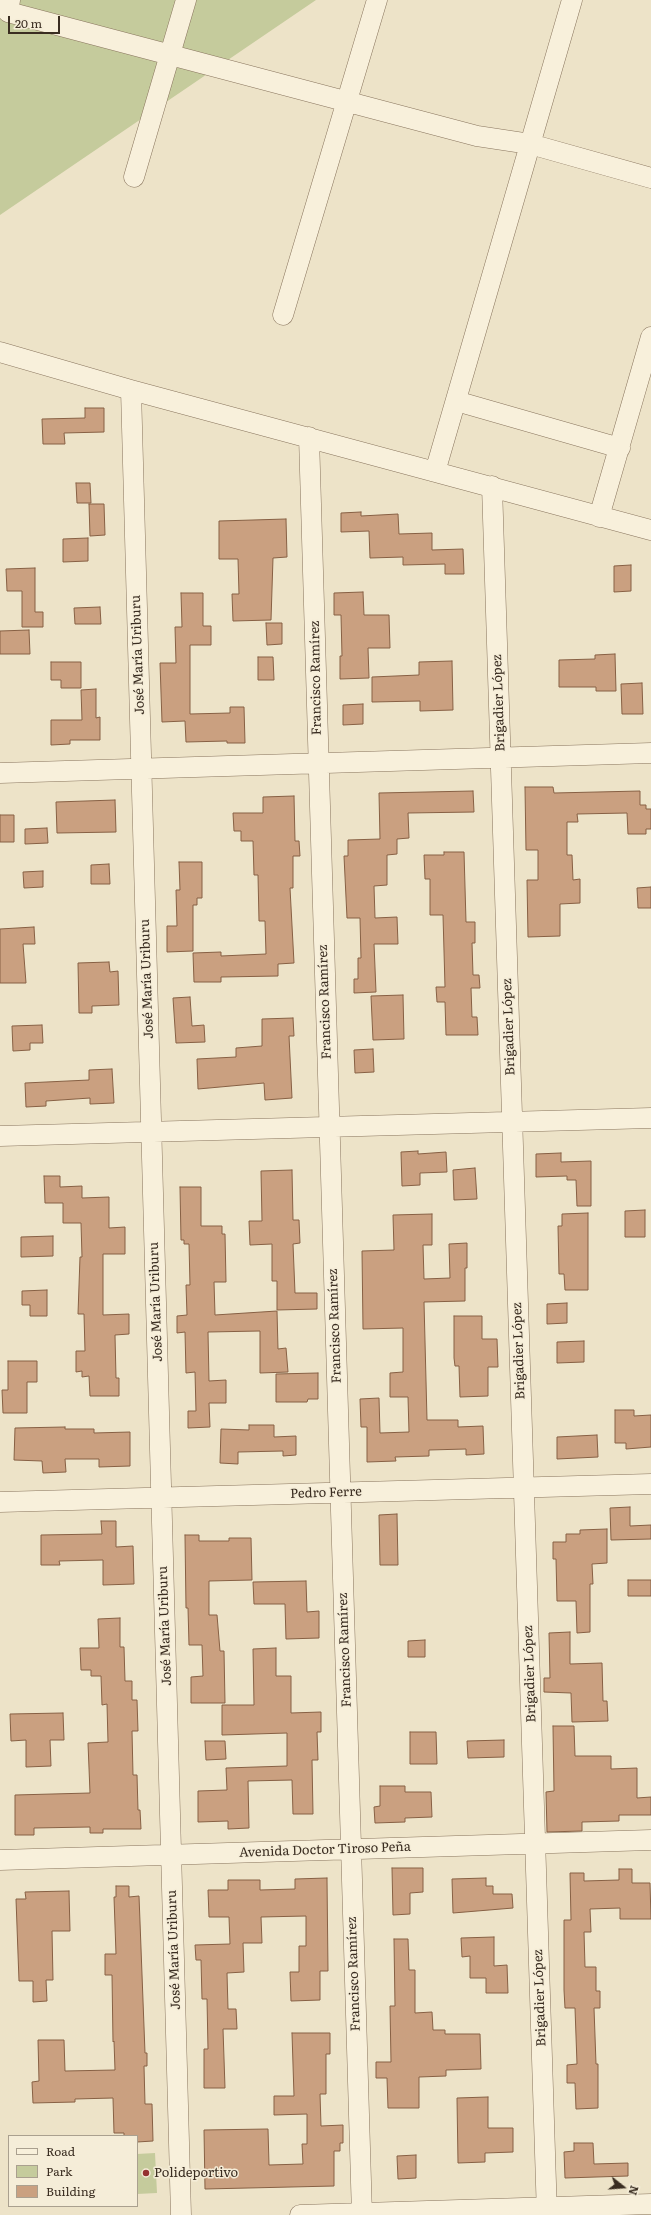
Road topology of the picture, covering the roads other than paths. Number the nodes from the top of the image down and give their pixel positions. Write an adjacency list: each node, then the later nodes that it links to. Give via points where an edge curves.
1 (10, 0): 5 (street, via 8,12)
2 (186, 0): 5 (street)
3 (377, 0): 6 (street)
4 (572, 0): 7 (street)
5 (170, 55): 6 (street); 8 (street)
6 (346, 101): 7 (street, via 477,136); 10 (street)
7 (530, 144): 9 (street); 14 (street)
8 (134, 177)
9 (651, 178)
10 (283, 315)
11 (651, 337): 16 (street)
12 (0, 352): 13 (street)
13 (131, 390): 15 (street); 24 (street, José María Uriburu)
14 (456, 402): 16 (street); 17 (street)
15 (309, 437): 17 (street); 23 (street, Francisco Ramírez)
16 (620, 448): 19 (street)
17 (435, 472): 18 (street)
18 (492, 486): 19 (street); 22 (street, Brigadier López)
19 (599, 517): 20 (street)
20 (651, 530)
21 (651, 753): 22 (street)
22 (500, 758): 23 (street); 27 (street, Brigadier López)
23 (318, 763): 24 (street); 28 (street, Francisco Ramírez)
24 (141, 768): 25 (street); 29 (street, José María Uriburu)
25 (0, 773)
26 (651, 1118): 27 (street)
27 (512, 1121): 28 (street); 32 (street, Brigadier López)
28 (329, 1126): 29 (street); 33 (street, Francisco Ramírez)
29 (151, 1132): 30 (street); 34 (street, José María Uriburu)
30 (0, 1136)
31 (651, 1484): 32 (street, Pedro Ferre)
32 (524, 1488): 33 (street, Pedro Ferre); 37 (street, Brigadier López)
33 (340, 1493): 34 (street, Pedro Ferre); 38 (street, Francisco Ramírez)
34 (161, 1498): 35 (street, Pedro Ferre); 39 (street, José María Uriburu)
35 (0, 1502)
36 (651, 1840): 37 (street, Avenida Doctor Tiroso Peña)
37 (535, 1843): 38 (street, Avenida Doctor Tiroso Peña); 42 (street, Brigadier López)
38 (351, 1849): 39 (street, Avenida Doctor Tiroso Peña); 43 (street, Francisco Ramírez)
39 (171, 1855): 40 (street, Avenida Doctor Tiroso Peña); 44 (street, José María Uriburu)
40 (0, 1860)
41 (651, 2204): 42 (street)
42 (547, 2211): 43 (street)
43 (362, 2214): 45 (street)
44 (181, 2215)
45 (300, 2215)

